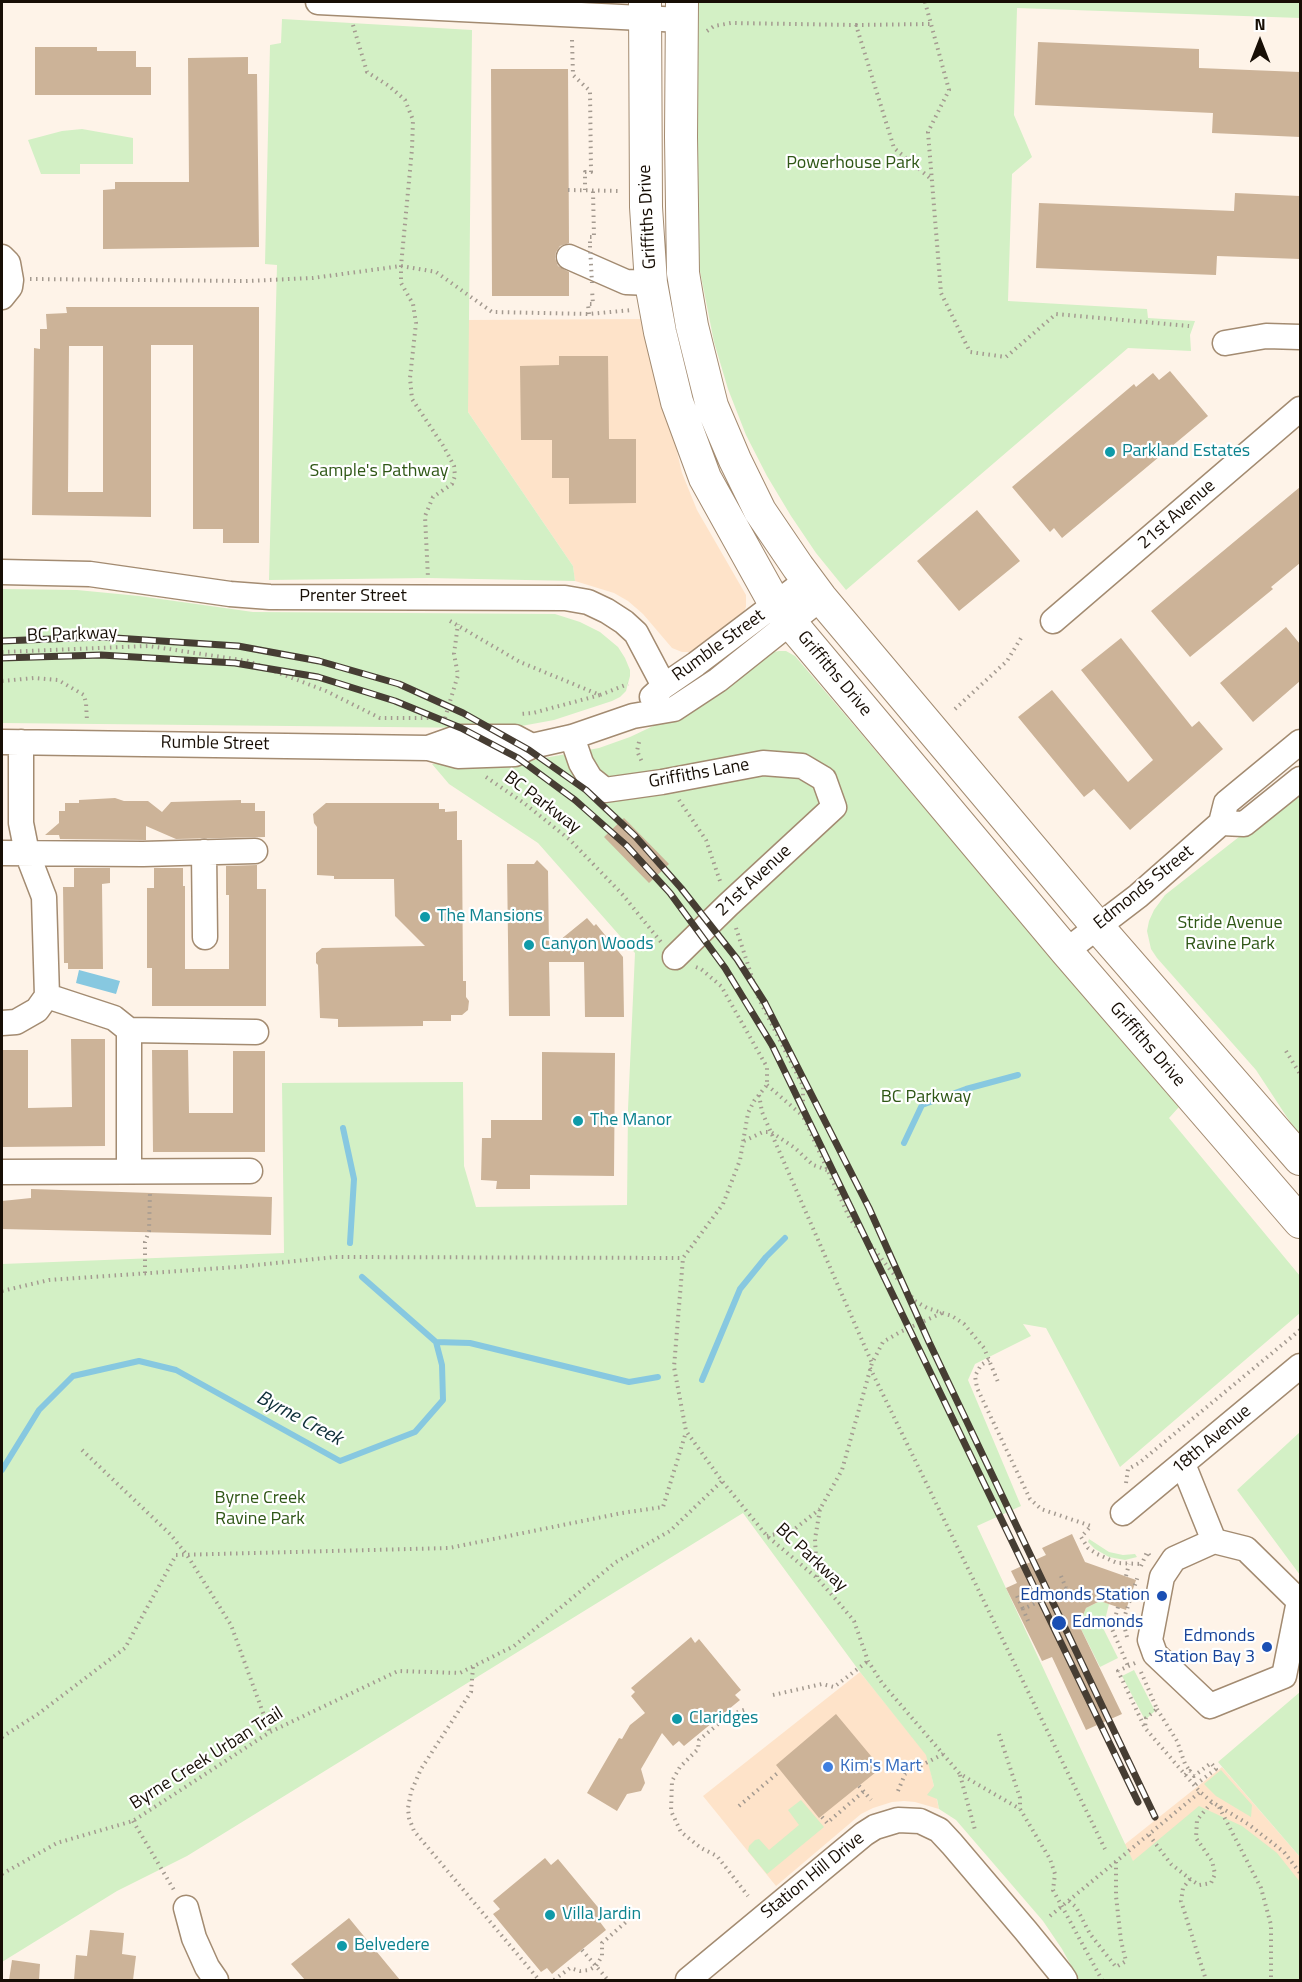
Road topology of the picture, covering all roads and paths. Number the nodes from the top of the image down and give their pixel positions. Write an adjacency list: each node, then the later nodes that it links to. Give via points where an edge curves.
1 (318, 2): 3 (street)
2 (925, 2): 6 (path)
3 (645, 10): 4 (street); 20 (main road, Griffiths Drive)
4 (688, 18): 7 (path, via 714,26); 28 (main road, Griffiths Drive, via 683,273 692,326 712,406 735,460 760,511)
5 (353, 23): 16 (path, via 367,72 405,100 412,120)
6 (931, 24): 7 (path); 9 (path, via 949,90 928,132)
7 (856, 25): 9 (path, via 894,148)
8 (572, 40): 11 (path, via 573,75 590,91 591,172 585,172)
9 (932, 180): 22 (path, via 941,293 970,352 1006,357 1056,314)
10 (568, 190): 11 (path)
11 (585, 190): 12 (path)
12 (593, 191): 13 (path); 17 (path, bridge)
13 (626, 191)
14 (2, 257): 18 (street, via 8,263)
15 (569, 257): 20 (street, via 626,282)
16 (400, 266): 18 (path, via 313,278); 21 (path, via 436,272 492,312); 27 (path, via 401,284 413,304 416,322 410,378 412,399 444,447 455,476 452,484 433,497 425,516)
17 (592, 283)
18 (6, 289)
19 (592, 291): 21 (path)
20 (644, 296): 21 (path, via 613,313); 29 (main road, Griffiths Drive, via 660,332 677,402 705,478)
21 (589, 314)
22 (1189, 326)
23 (1300, 337): 24 (street, via 1266,336)
24 (1225, 343)
25 (1300, 409): 31 (street, 21st Avenue)
26 (2, 572): 37 (street, Prenter Street, via 90,574 270,597 565,597 588,602 624,622 636,633)
27 (428, 579)
28 (814, 589): 29 (street, Rumble Street); 56 (main road, Griffiths Drive)
29 (782, 613): 37 (street, Rumble Street); 42 (street, Rumble Street, via 718,680 674,709); 58 (main road, Griffiths Drive)
30 (446, 619): 32 (path)
31 (1053, 621)
32 (458, 624): 34 (path, BC Parkway, via 454,654 458,675 445,718 380,718 326,691 248,661 149,646); 38 (path, via 520,662)
33 (1021, 638): 39 (path, via 1007,661)
34 (2, 652)
35 (2, 681): 40 (path, via 58,680 84,695)
36 (628, 684): 38 (path)
37 (664, 686): 42 (street, Rumble Street)
38 (600, 695): 41 (path)
39 (955, 709)
40 (87, 715)
41 (512, 715)
42 (633, 716): 43 (street, Rumble Street)
43 (572, 737): 44 (street, Rumble Street, via 515,754 458,756 428,748); 48 (street, Griffiths Lane, via 590,778 605,789)
44 (11, 742): 54 (street)
45 (1300, 742): 50 (street, Edmonds Street, via 1226,803)
46 (483, 774): 59 (path, BC Parkway, via 570,840)
47 (1300, 779): 50 (street, via 1244,824)
48 (662, 782): 49 (street, Griffiths Lane, via 763,763 802,766 824,779); 55 (path, via 706,840)
49 (834, 807): 55 (street, 21st Avenue)
50 (1221, 823): 56 (street, Edmonds Street, via 1138,896)
51 (255, 851): 52 (street)
52 (204, 852): 54 (street); 57 (street)
53 (2, 853): 54 (street)
54 (27, 853): 60 (street, via 44,897)
55 (728, 905): 59 (street, 21st Avenue); 68 (path, via 759,999 803,1086)
56 (1097, 926): 58 (street, Edmonds Street); 71 (main road, Griffiths Drive)
57 (205, 937)
58 (1066, 951): 76 (main road, Griffiths Drive)
59 (675, 957): 66 (path, BC Parkway, via 701,969 721,986 766,1067)
60 (46, 996): 61 (street, via 37,1010 16,1022); 62 (street, via 114,1018)
61 (2, 1023)
62 (129, 1030): 63 (street); 73 (street)
63 (256, 1032)
64 (1286, 1051): 65 (path)
65 (1300, 1074)
66 (766, 1085): 67 (path); 68 (path)
67 (759, 1095): 69 (path); 70 (path, via 748,1113)
68 (803, 1116): 72 (path)
69 (771, 1132): 70 (path); 72 (path, via 813,1165); 83 (path)
70 (743, 1141): 77 (path, via 723,1204)
71 (1300, 1159)
72 (828, 1170): 80 (path, via 850,1219 893,1274 915,1301)
73 (140, 1171): 74 (street); 75 (street); 78 (path, via 149,1231)
74 (250, 1171)
75 (2, 1172)
76 (1300, 1222)
77 (683, 1257): 78 (path, via 335,1257); 86 (path, BC Parkway, via 674,1367)
78 (145, 1273): 79 (path, via 49,1280)
79 (2, 1291)
80 (943, 1313): 82 (path, via 964,1324); 83 (path, via 883,1342)
81 (1300, 1330): 89 (path)
82 (989, 1360): 85 (path); 96 (path, via 975,1376 977,1388 1030,1499 1041,1509 1091,1526 1081,1537 1088,1548 1105,1559)
83 (871, 1365): 91 (path, via 842,1470); 135 (path)
84 (1300, 1366): 88 (street, 18th Avenue)
85 (998, 1382)
86 (686, 1431): 90 (path, BC Parkway); 95 (path, via 663,1507 449,1548)
87 (82, 1450): 95 (path)
88 (1183, 1464): 92 (street, 18th Avenue); 94 (street)
89 (1128, 1469)
90 (722, 1481): 93 (path, BC Parkway); 108 (path, Byrne Creek Urban Trail, via 670,1532 616,1562 514,1646)
91 (820, 1509): 93 (path, via 792,1531); 100 (path, via 815,1539)
92 (1123, 1513)
93 (766, 1536): 100 (path, BC Parkway)
94 (1214, 1541): 94 (street, via 1246,1549 1299,1601 1284,1676 1210,1706 1155,1654 1150,1640 1162,1578 1174,1559)
95 (187, 1555): 114 (path, via 231,1624); 116 (path, via 176,1555 125,1648)
96 (1129, 1564): 97 (path); 99 (path)
97 (1142, 1564)
98 (1061, 1576): 103 (path, bridge, via 1068,1588)
99 (1126, 1576)
100 (817, 1578): 107 (path, BC Parkway, via 854,1621)
101 (1017, 1596): 103 (path)
102 (1118, 1607): 104 (path)
103 (1023, 1609): 105 (path, bridge)
104 (1115, 1619): 106 (path); 109 (path, via 1112,1629)
105 (1028, 1621)
106 (1123, 1621)
107 (868, 1660): 110 (path, via 834,1688 822,1684); 117 (path, BC Parkway, via 882,1683)
108 (473, 1666): 114 (path, Byrne Creek Urban Trail, via 460,1673 398,1671); 149 (path, via 471,1692 421,1769 411,1792 409,1818 414,1831)
109 (1128, 1666): 111 (path, via 1137,1663); 113 (path, via 1118,1671)
110 (773, 1695)
111 (1157, 1709): 113 (path, via 1146,1718); 119 (path)
112 (744, 1710): 140 (path, via 729,1715 699,1740 698,1749 672,1780 671,1811 681,1832 717,1856)
113 (1145, 1728): 121 (path)
114 (270, 1732): 132 (path, Byrne Creek Urban Trail)
115 (999, 1734): 130 (path)
116 (2, 1737)
117 (943, 1754): 120 (path, BC Parkway); 125 (path, via 905,1774)
118 (780, 1771): 129 (path)
119 (1190, 1771): 121 (path); 122 (path, via 1194,1776 1211,1763 1216,1769)
120 (960, 1774): 130 (path, BC Parkway); 133 (path)
121 (1185, 1775): 122 (path)
122 (1195, 1785): 126 (path)
123 (860, 1786): 124 (path)
124 (864, 1791): 127 (path); 131 (path, via 827,1823)
125 (898, 1791)
126 (1200, 1792): 128 (path); 134 (path)
127 (872, 1800)
128 (1215, 1803): 137 (path, via 1284,1852); 139 (path, via 1197,1820 1196,1838 1212,1861 1215,1874 1211,1883 1199,1885); 156 (path, via 1261,1888 1271,1925)
129 (739, 1806)
130 (1020, 1809): 142 (path, BC Parkway, via 1050,1859 1055,1874 1053,1890)
131 (822, 1816)
132 (133, 1821): 138 (path, Byrne Creek Urban Trail, via 57,1843); 143 (path)
133 (975, 1830)
134 (1149, 1834): 136 (path); 139 (path, via 1171,1864)
135 (1105, 1849)
136 (1116, 1862): 141 (path); 141 (path, via 1116,1896 1126,1961 1116,1967)
137 (1300, 1873)
138 (2, 1874)
139 (1190, 1880): 155 (path, via 1180,1901)
140 (748, 1896)
141 (1069, 1901): 142 (path)
142 (1062, 1906): 144 (path); 154 (path, BC Parkway)
143 (186, 1908): 148 (street, via 194,1938)
144 (1050, 1916)
145 (626, 1922): 147 (path, via 602,1943 602,1956)
146 (582, 1950): 147 (path)
147 (596, 1966): 150 (path, via 580,1971 570,1968); 151 (path)
148 (216, 1980)
149 (539, 1980)
150 (554, 1980)
151 (608, 1980)
152 (688, 1980): 153 (street, Station Hill Drive, via 864,1834 897,1820 920,1821 939,1830)
153 (1065, 1980)
154 (1102, 1980)
155 (1206, 1980)
156 (1270, 1980)

